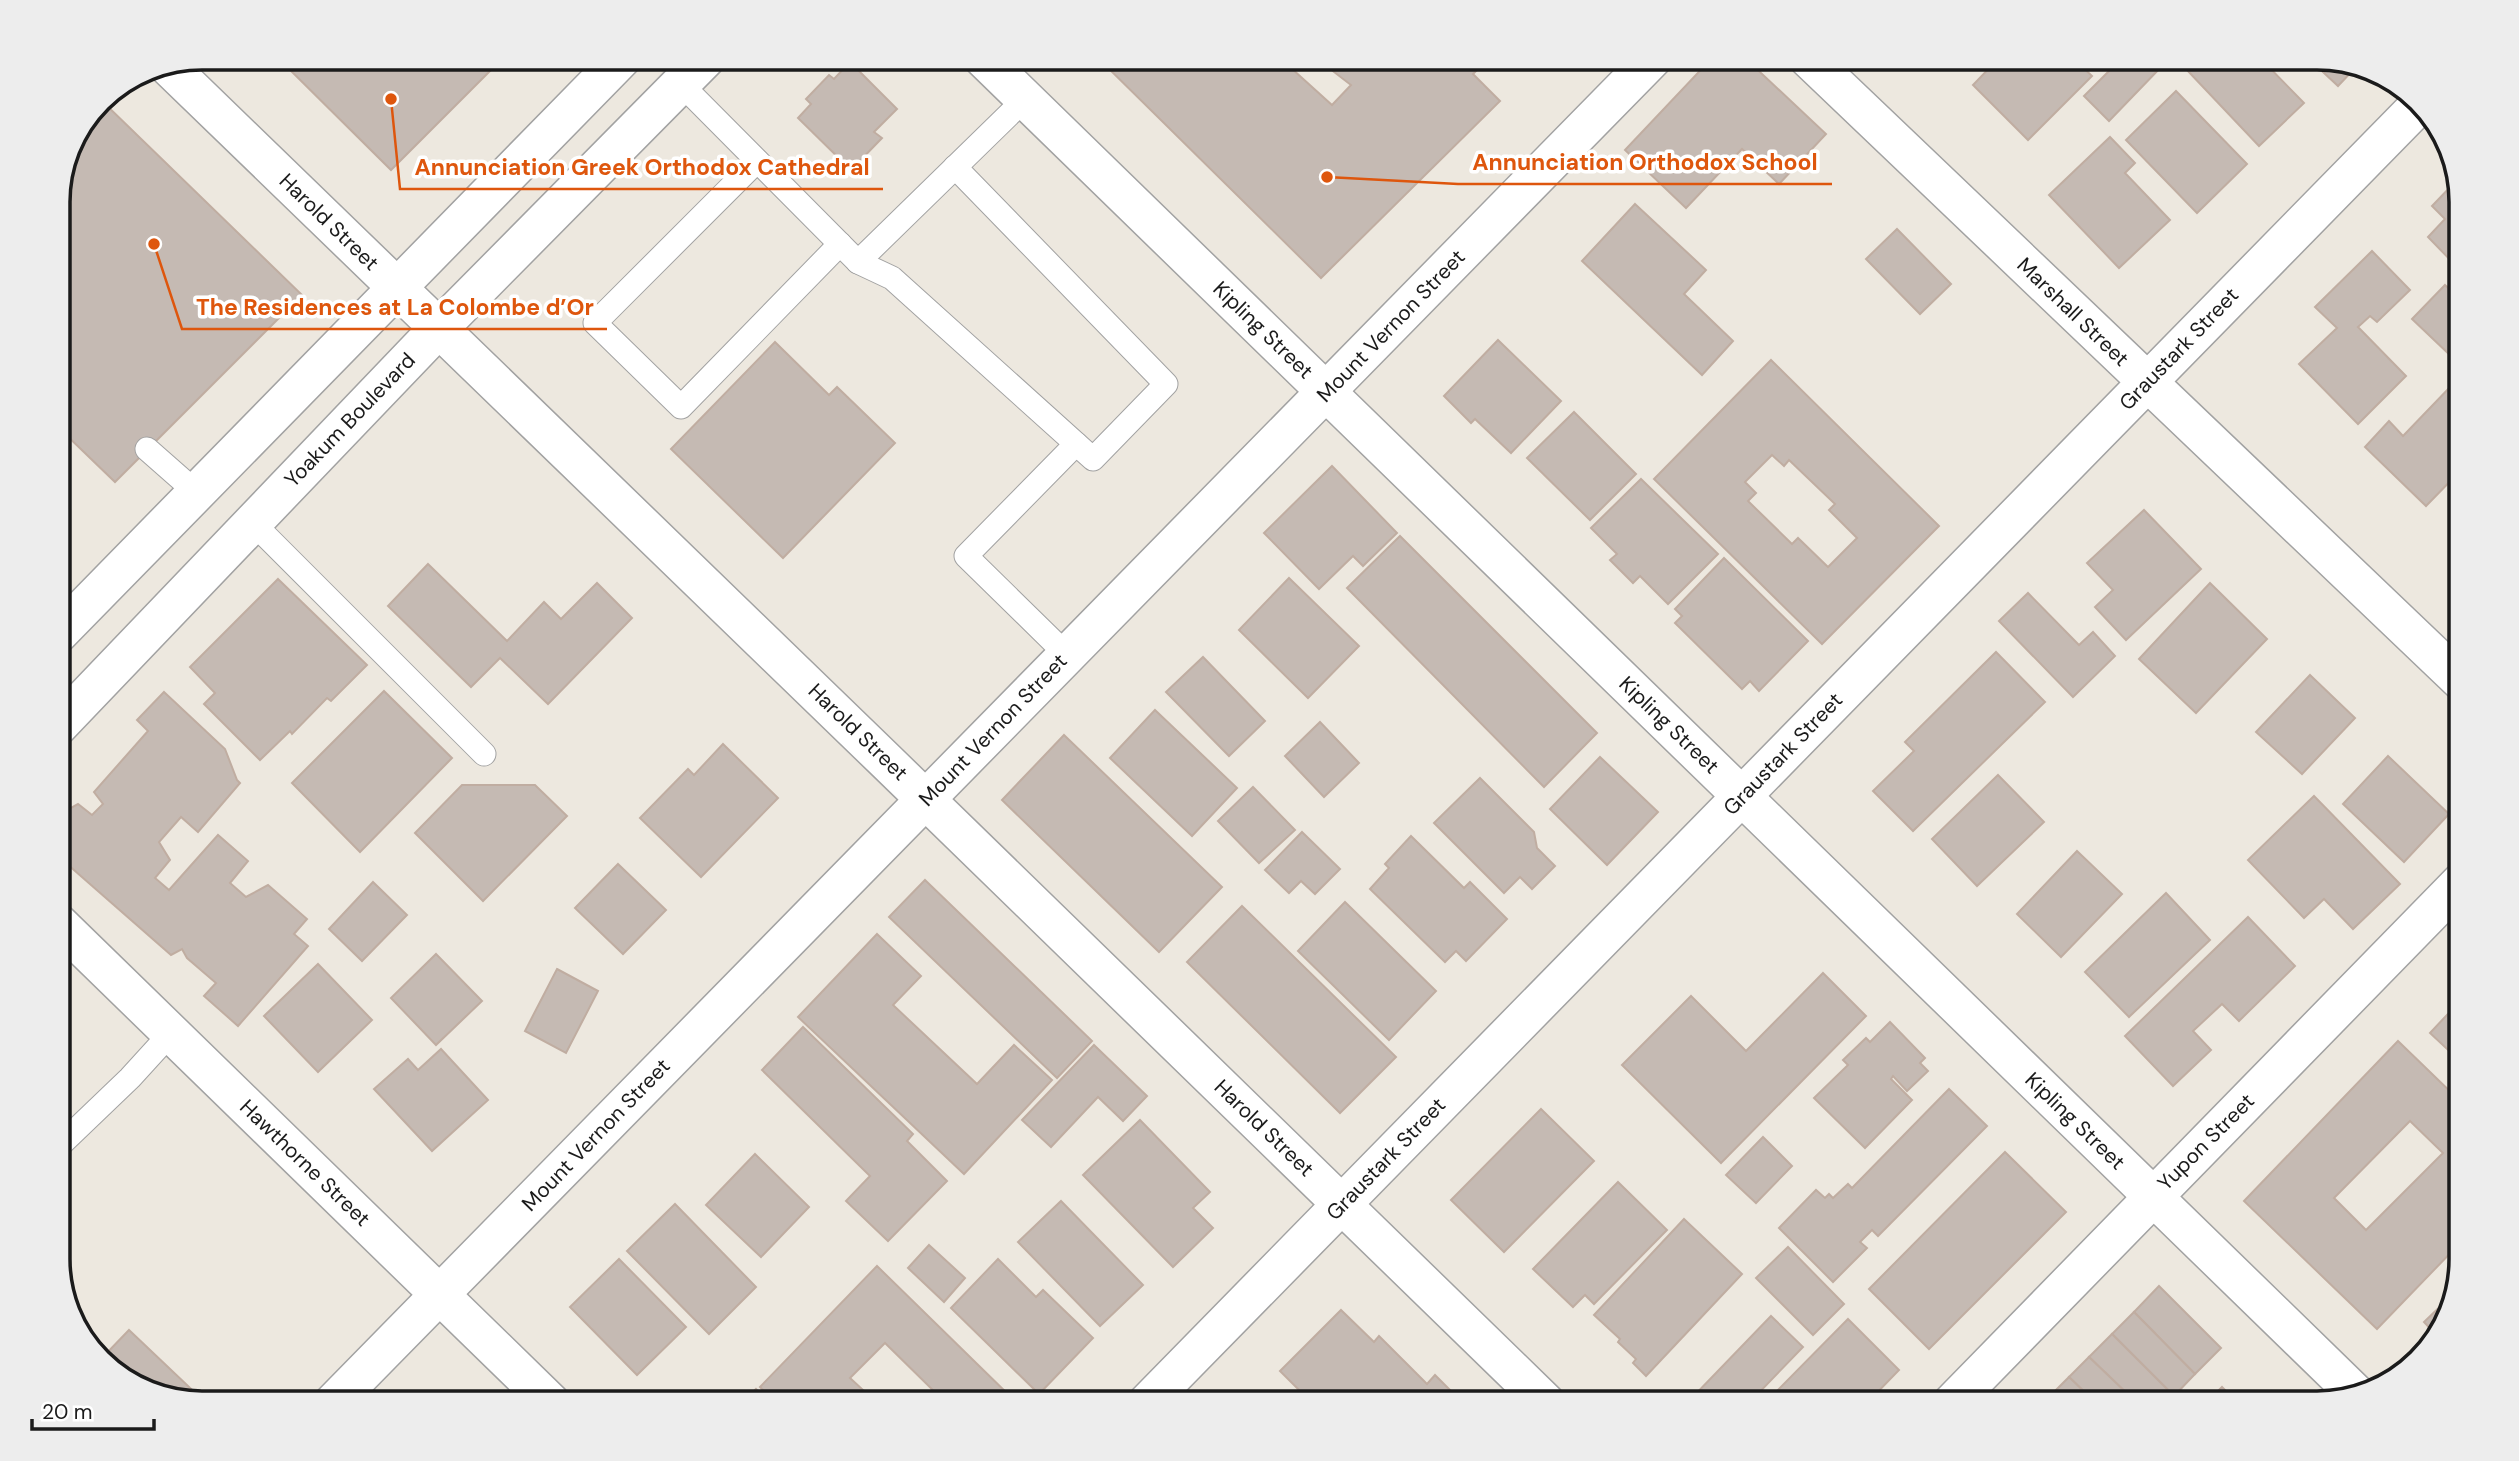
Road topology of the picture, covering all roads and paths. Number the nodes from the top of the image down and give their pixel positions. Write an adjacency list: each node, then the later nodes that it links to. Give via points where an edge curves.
1 (610, 70): 13 (street)
2 (995, 70): 7 (street, Kipling Street)
3 (1641, 70): 16 (street, Mount Vernon Street)
4 (1821, 70): 15 (street, Marshall Street)
5 (693, 71): 9 (lane); 14 (street, Yoakum Boulevard)
6 (175, 73): 13 (street, Harold Street)
7 (1025, 99): 10 (lane); 16 (street, Kipling Street)
8 (2413, 112): 15 (street, Graustark Street)
9 (757, 161): 11 (lane); 11 (lane, via 595,323 681,407)
10 (955, 167): 12 (lane); 17 (lane, via 1166,384 1093,459)
11 (840, 244): 12 (lane)
12 (858, 262): 17 (lane, via 892,278)
13 (397, 289): 14 (street, Harold Street); 19 (street)
14 (438, 329): 20 (street, Yoakum Boulevard); 27 (street, Harold Street)
15 (2147, 382): 23 (street, Marshall Street); 26 (street, Graustark Street)
16 (1326, 392): 22 (street, Mount Vernon Street); 26 (street, Kipling Street)
17 (1076, 444): 22 (lane, via 966,556)
18 (147, 449): 19 (lane)
19 (197, 493): 21 (street)
20 (252, 522): 24 (street, Yoakum Boulevard); 25 (lane)
21 (70, 622)
22 (1067, 655): 27 (street, Mount Vernon Street)
23 (2449, 670)
24 (70, 713)
25 (484, 754)
26 (1741, 796): 32 (street, Kipling Street); 33 (street, Graustark Street)
27 (927, 798): 33 (street, Harold Street); 34 (street, Mount Vernon Street)
28 (2449, 894): 32 (street, Yupon Street)
29 (70, 935): 30 (street, Hawthorne Street)
30 (171, 1032): 31 (lane); 34 (street, Hawthorne Street)
31 (70, 1136)
32 (2152, 1196): 35 (street, Kipling Street); 40 (street, Yupon Street)
33 (1342, 1203): 38 (street, Graustark Street); 39 (street, Harold Street)
34 (440, 1295): 36 (street, Mount Vernon Street); 37 (street, Hawthorne Street)
35 (2348, 1387)
36 (345, 1391)
37 (539, 1391)
38 (1159, 1391)
39 (1534, 1391)
40 (1964, 1391)

